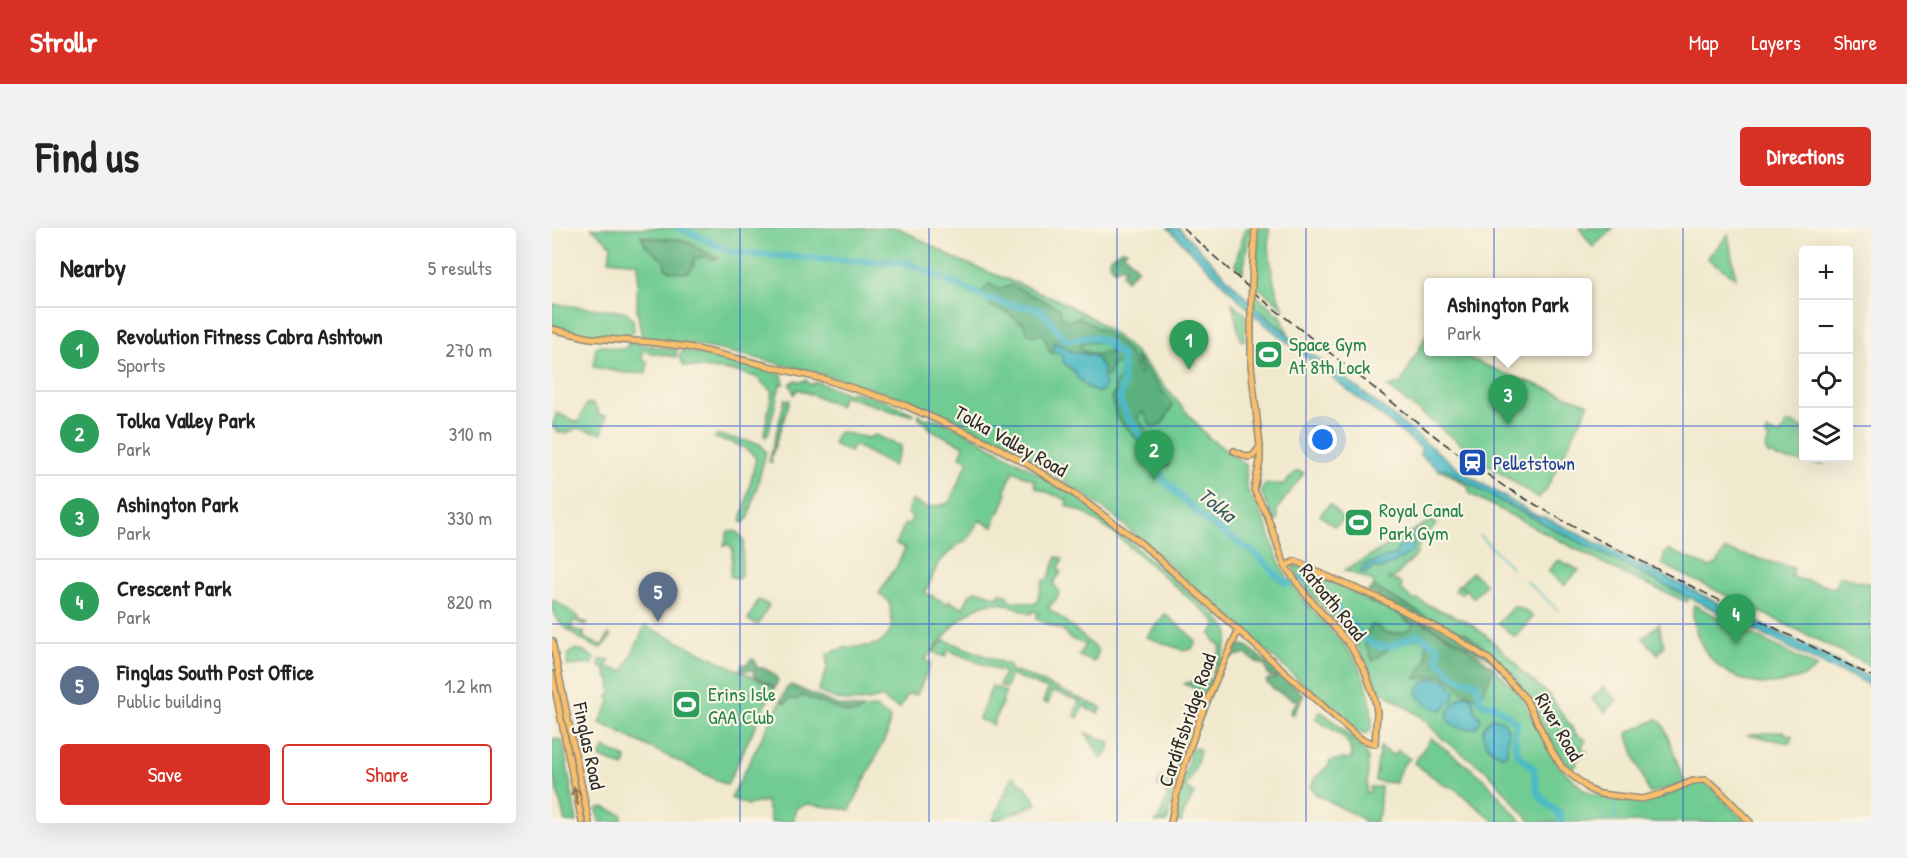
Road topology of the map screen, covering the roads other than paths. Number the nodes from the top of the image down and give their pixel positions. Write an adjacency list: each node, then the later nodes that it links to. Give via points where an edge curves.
1 (1255, 228): 3 (main road, Ratoath Road, bridge, via 1251,375)
2 (552, 329): 6 (main road, Tolka Valley Road, via 590,338 663,343 716,353 842,384 937,418 1013,456 1089,504 1142,544)
3 (1260, 446): 4 (main road, via 1248,457); 5 (main road, Ratoath Road, via 1254,490 1268,516)
4 (1234, 452)
5 (1285, 566): 9 (main road, Ratoath Road, via 1350,645 1365,671 1377,711); 13 (main road, River Road, via 1299,562 1381,599 1482,654 1526,699 1562,766 1590,790 1642,799 1706,780)
6 (1238, 631): 9 (main road, Tolka Valley Road, via 1352,732); 12 (main road, Cardiffsbridge Road, via 1191,742)
7 (552, 641): 11 (main road, Finglas Road)
8 (552, 674): 10 (main road, Finglas Road, one-way to 8)
9 (1375, 744)
10 (582, 822)
11 (589, 822)
12 (1171, 822)
13 (1750, 822)

